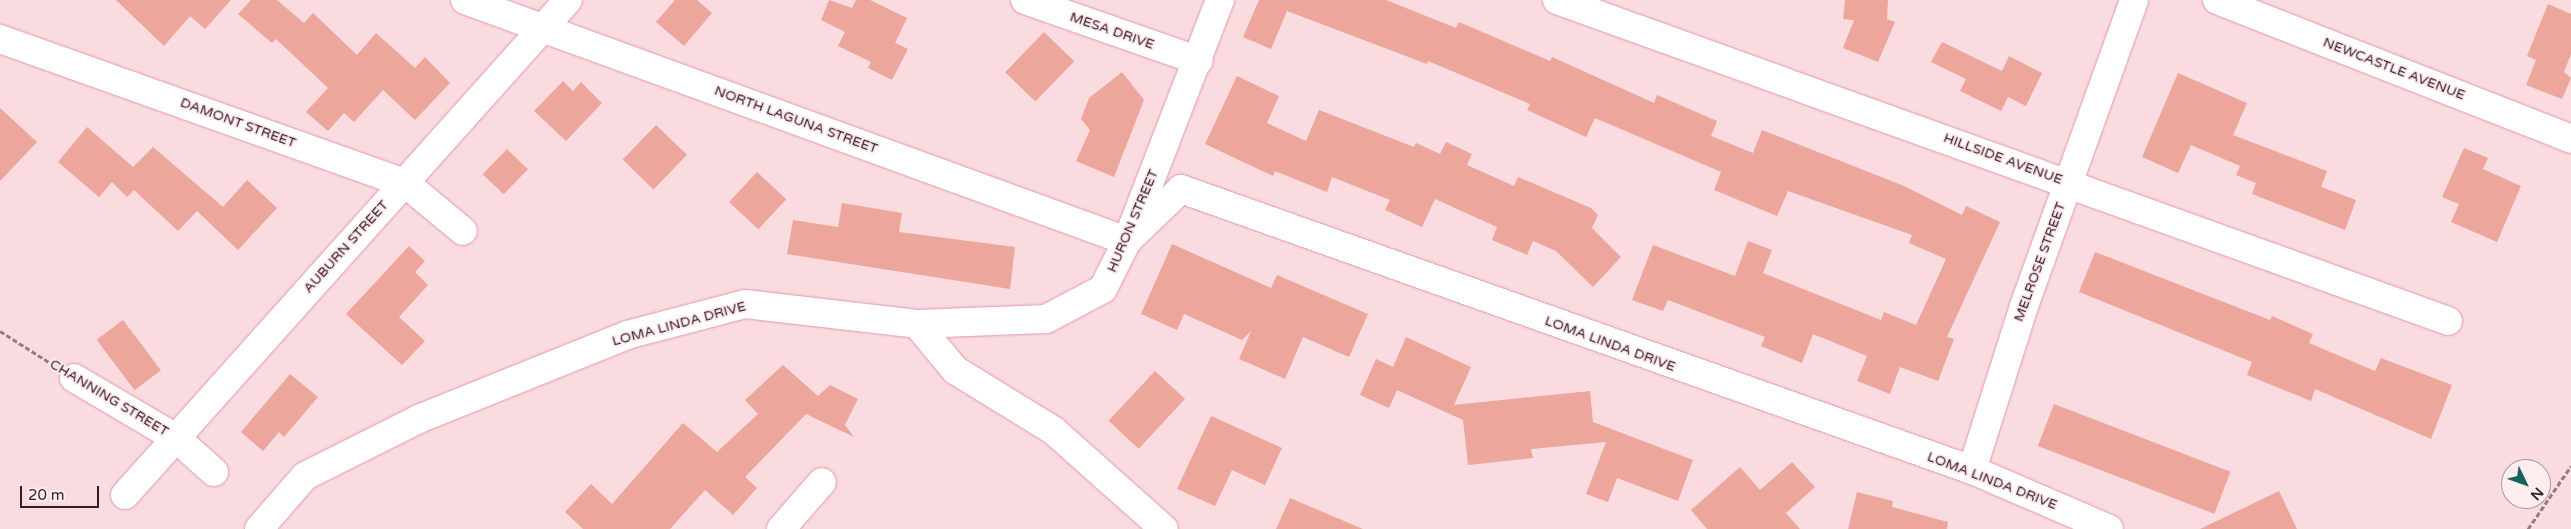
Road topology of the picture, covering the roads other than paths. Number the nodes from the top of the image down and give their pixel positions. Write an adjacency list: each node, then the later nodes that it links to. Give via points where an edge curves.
1 (465, 0): 8 (street, NORTH LAGUNA STREET)
2 (568, 0): 8 (street, AUBURN STREET)
3 (1025, 0): 10 (street, MESA DRIVE)
4 (1220, 0): 10 (street, HURON STREET)
5 (1558, 0): 13 (street, HILLSIDE AVENUE)
6 (2134, 0): 13 (street, MELROSE STREET)
7 (2217, 0): 11 (street, NEWCASTLE AVENUE)
8 (542, 26): 12 (street, AUBURN STREET); 15 (street, NORTH LAGUNA STREET)
9 (0, 39): 12 (street, DAMONT STREET)
10 (1199, 61): 15 (street, HURON STREET)
11 (2571, 139)
12 (405, 182): 14 (street, DAMONT STREET); 19 (street, AUBURN STREET)
13 (2068, 183): 16 (street, HILLSIDE AVENUE); 20 (street, MELROSE STREET)
14 (462, 231)
15 (1127, 241): 17 (street, HURON STREET, via 1103,289 1046,319); 20 (street, LOMA LINDA DRIVE, via 1181,189)
16 (2448, 321)
17 (917, 324): 24 (street, LOMA LINDA DRIVE, via 745,304 627,335 421,418 305,476); 26 (street, via 955,370 1054,431)
18 (74, 378): 19 (street, CHANNING STREET)
19 (176, 438): 21 (street, CHANNING STREET); 23 (street, AUBURN STREET)
20 (1972, 470): 27 (street, LOMA LINDA DRIVE)
21 (214, 472)
22 (822, 482): 25 (street)
23 (125, 495)
24 (259, 529)
25 (781, 529)
26 (1164, 529)
27 (2109, 529)

